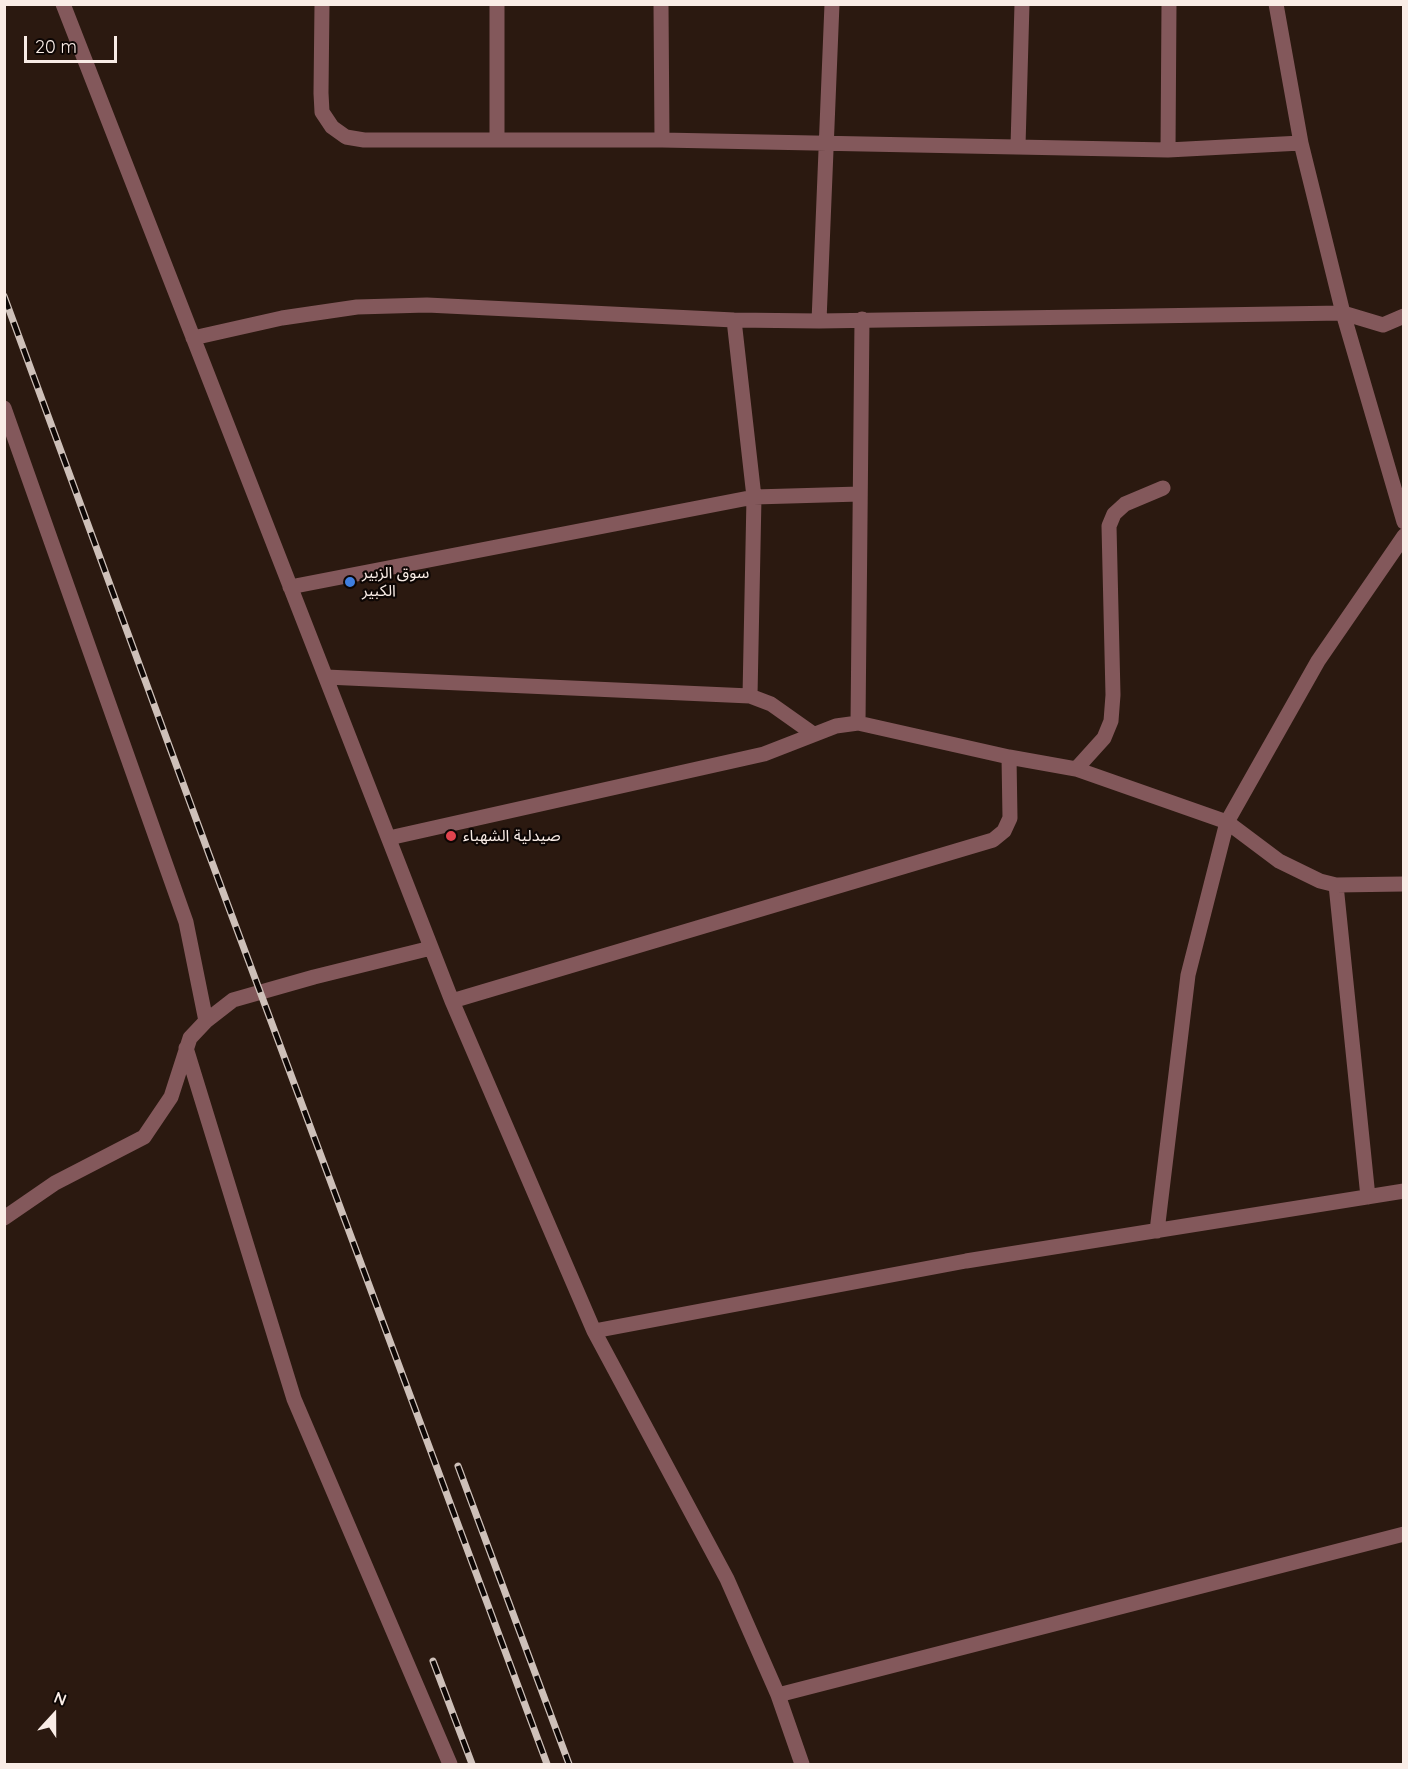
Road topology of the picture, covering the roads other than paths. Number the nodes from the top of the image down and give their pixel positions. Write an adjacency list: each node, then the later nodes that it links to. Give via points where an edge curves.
1 (63, 4): 20 (street)
2 (322, 4): 9 (street, via 322,112 332,127 346,137 364,140)
3 (497, 4): 9 (street)
4 (661, 4): 10 (street)
5 (832, 4): 11 (street)
6 (1022, 4): 13 (street)
7 (1169, 4): 14 (street)
8 (1276, 4): 12 (street)
9 (497, 138): 10 (street)
10 (662, 140): 11 (street)
11 (828, 142): 13 (street); 19 (street)
12 (1301, 143): 14 (street); 15 (street)
13 (1018, 146): 14 (street)
14 (1168, 150)
15 (1343, 313): 16 (street, via 1383,325); 17 (street); 25 (street)
16 (1404, 316)
17 (862, 319): 19 (street); 23 (street)
18 (734, 320): 19 (street); 20 (street, via 427,305 357,307 282,318); 24 (street)
19 (819, 321)
20 (194, 338): 27 (street)
21 (4, 408): 40 (street, via 186,922)
22 (1163, 488): 33 (street, via 1125,504 1114,514 1109,526 1111,721 1104,738)
23 (860, 494): 24 (street); 30 (street)
24 (754, 497): 27 (street); 29 (street)
25 (1404, 522)
26 (1404, 536): 34 (street, via 1318,661)
27 (290, 587): 28 (street)
28 (326, 677): 29 (street); 35 (street)
29 (750, 696): 31 (street, via 771,705)
30 (858, 723): 31 (street); 32 (street)
31 (812, 733): 35 (street, via 764,754)
32 (1009, 757): 33 (street); 39 (street, via 1010,818 1004,831 993,840)
33 (1076, 769): 34 (street)
34 (1227, 822): 37 (street, via 1279,861); 45 (street, via 1188,975)
35 (388, 838): 38 (street)
36 (1404, 884): 37 (street)
37 (1336, 885): 43 (street)
38 (431, 948): 39 (street); 40 (street, via 233,1000)
39 (452, 1001): 46 (street)
40 (206, 1021): 41 (street)
41 (186, 1048): 44 (street, via 171,1096 144,1137 56,1183); 49 (street, via 294,1399)
42 (1404, 1191): 43 (street)
43 (1368, 1197): 45 (street)
44 (4, 1218)
45 (1157, 1231): 46 (street)
46 (594, 1331): 48 (street, via 727,1579)
47 (1404, 1534): 48 (street)
48 (778, 1695): 50 (street)
49 (450, 1764)
50 (802, 1764)

